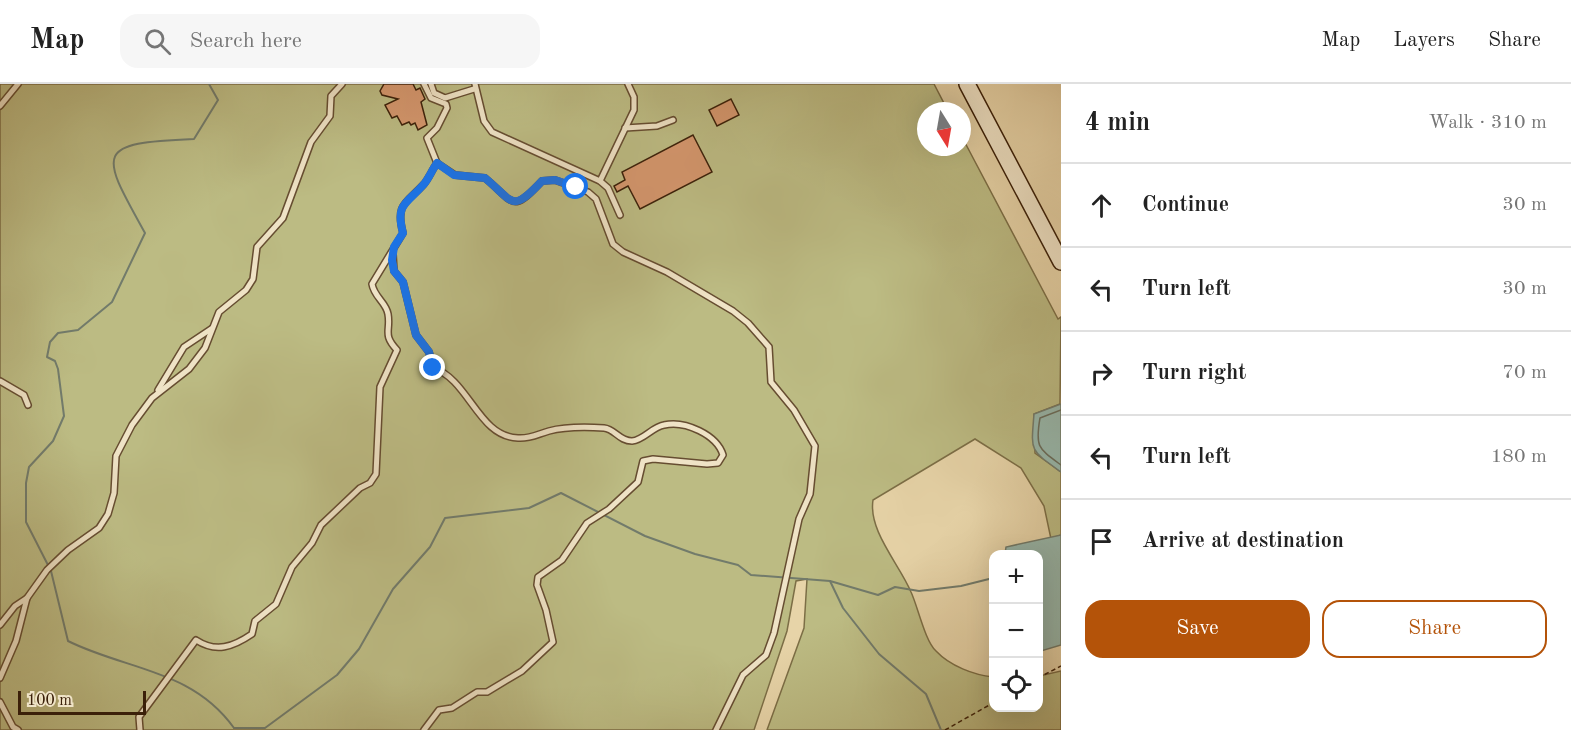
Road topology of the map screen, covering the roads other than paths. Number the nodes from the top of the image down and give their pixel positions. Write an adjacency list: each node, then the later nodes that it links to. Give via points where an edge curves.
1 (18, 84): 8 (lane)
2 (342, 84): 16 (lane, via 332,96 330,116 311,141 283,218 257,247 253,279 246,290 219,312)
3 (424, 84): 11 (lane, via 431,98 447,108 427,138)
4 (431, 84): 7 (lane, via 434,93 445,98)
5 (628, 84): 10 (lane, via 634,110)
6 (967, 84): 15 (street)
7 (475, 87): 12 (lane, via 484,120 492,132)
8 (0, 106)
9 (673, 120): 10 (lane, via 657,126)
10 (625, 128): 12 (lane)
11 (437, 163): 14 (lane, via 423,186 402,205 403,233); 27 (lane, via 454,175 485,178 514,202 523,200 542,181 555,180 588,192 596,199 613,244 733,311 769,347 771,382 794,410 815,446 810,494 799,519 766,655 743,675)
12 (600, 181): 13 (lane, via 608,188)
13 (620, 215)
14 (394, 247): 25 (lane, via 372,284 388,314 386,334 397,350 380,387 376,474 321,525 292,567 276,604 255,621 252,634 218,648 196,640 139,717); 26 (lane, via 394,271 403,282 416,335 429,352 433,368 449,375 498,431 516,438 531,438 551,430 604,428 622,440 634,441 665,424 686,425 712,437 721,445 723,455 718,463 707,465 680,460 643,461 638,482 587,523 562,560 538,577 553,642 522,671 487,692 477,692 452,708 439,710)
15 (1061, 262)
16 (212, 328): 18 (lane, via 189,369); 18 (lane, via 184,347)
17 (0, 381): 19 (lane, via 24,394)
18 (158, 392): 20 (lane, via 132,425 116,456 108,514 99,528 47,570)
19 (28, 405)
20 (27, 598): 21 (lane); 22 (lane, via 16,641)
21 (0, 625)
22 (0, 678)
23 (0, 702): 24 (lane)
24 (18, 730)
25 (140, 730)
26 (424, 730)
27 (716, 730)

